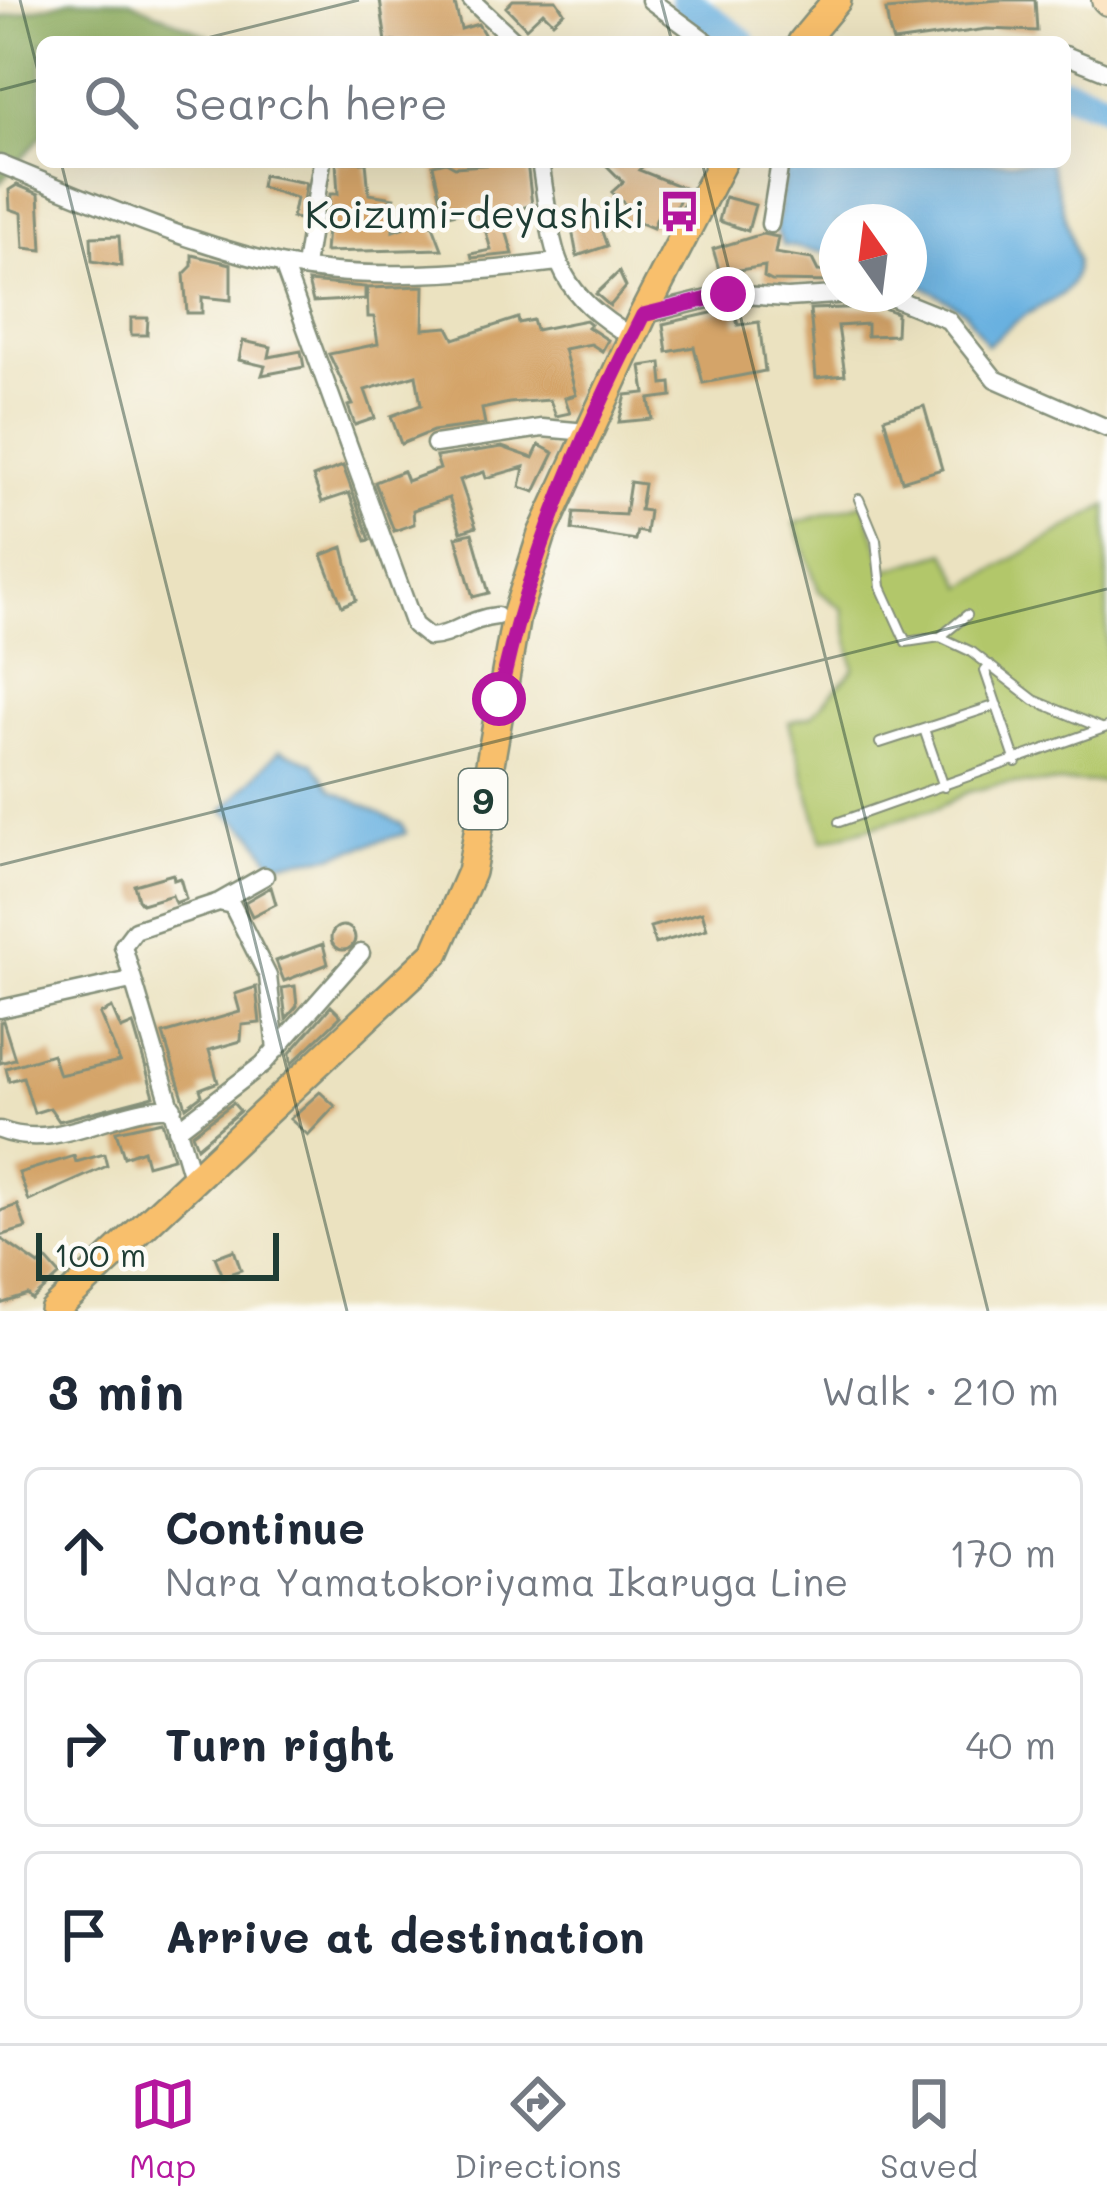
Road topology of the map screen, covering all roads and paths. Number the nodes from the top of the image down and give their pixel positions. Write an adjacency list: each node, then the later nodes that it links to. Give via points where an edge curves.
1 (471, 0): 4 (street)
2 (650, 0): 5 (street)
3 (837, 0): 6 (main road)
4 (510, 36)
5 (699, 36)
6 (811, 36)
7 (1071, 57): 8 (street)
8 (1107, 72)
9 (0, 164): 16 (street)
10 (321, 168): 17 (street)
11 (541, 168): 15 (street)
12 (719, 168): 20 (main road, 9)
13 (779, 168): 14 (street)
14 (770, 224)
15 (557, 262): 17 (street, via 458,275); 20 (street, via 585,308)
16 (283, 265): 17 (street); 26 (street, via 414,625 443,637 465,621)
17 (305, 266)
18 (819, 296): 20 (street, via 728,294)
19 (927, 311): 21 (street, via 948,320 995,379)
20 (637, 326): 22 (main road, 9)
21 (1107, 428)
22 (587, 432): 23 (street, via 542,428); 45 (main road, 9, via 516,616 471,872 436,952)
23 (435, 444)
24 (859, 500): 27 (lane, via 876,540 881,587 906,642)
25 (968, 615): 27 (lane)
26 (497, 616)
27 (940, 637): 28 (lane)
28 (990, 665): 29 (lane); 30 (lane, via 1034,700)
29 (997, 705): 31 (lane); 33 (lane)
30 (1104, 727): 33 (lane)
31 (923, 729): 32 (lane); 34 (lane)
32 (880, 743)
33 (1016, 762): 34 (lane)
34 (944, 787): 35 (lane)
35 (839, 822)
36 (265, 876): 37 (street)
37 (219, 902): 39 (street, via 130,933 122,952); 41 (street, via 240,916 268,976)
38 (361, 953): 41 (street)
39 (131, 980): 40 (street); 42 (street)
40 (0, 1009)
41 (276, 1050): 44 (street)
42 (173, 1108): 43 (street, via 41,1137); 44 (street)
43 (0, 1130)
44 (177, 1130): 45 (street)
45 (194, 1184): 46 (main road, 9)
46 (54, 1311)

